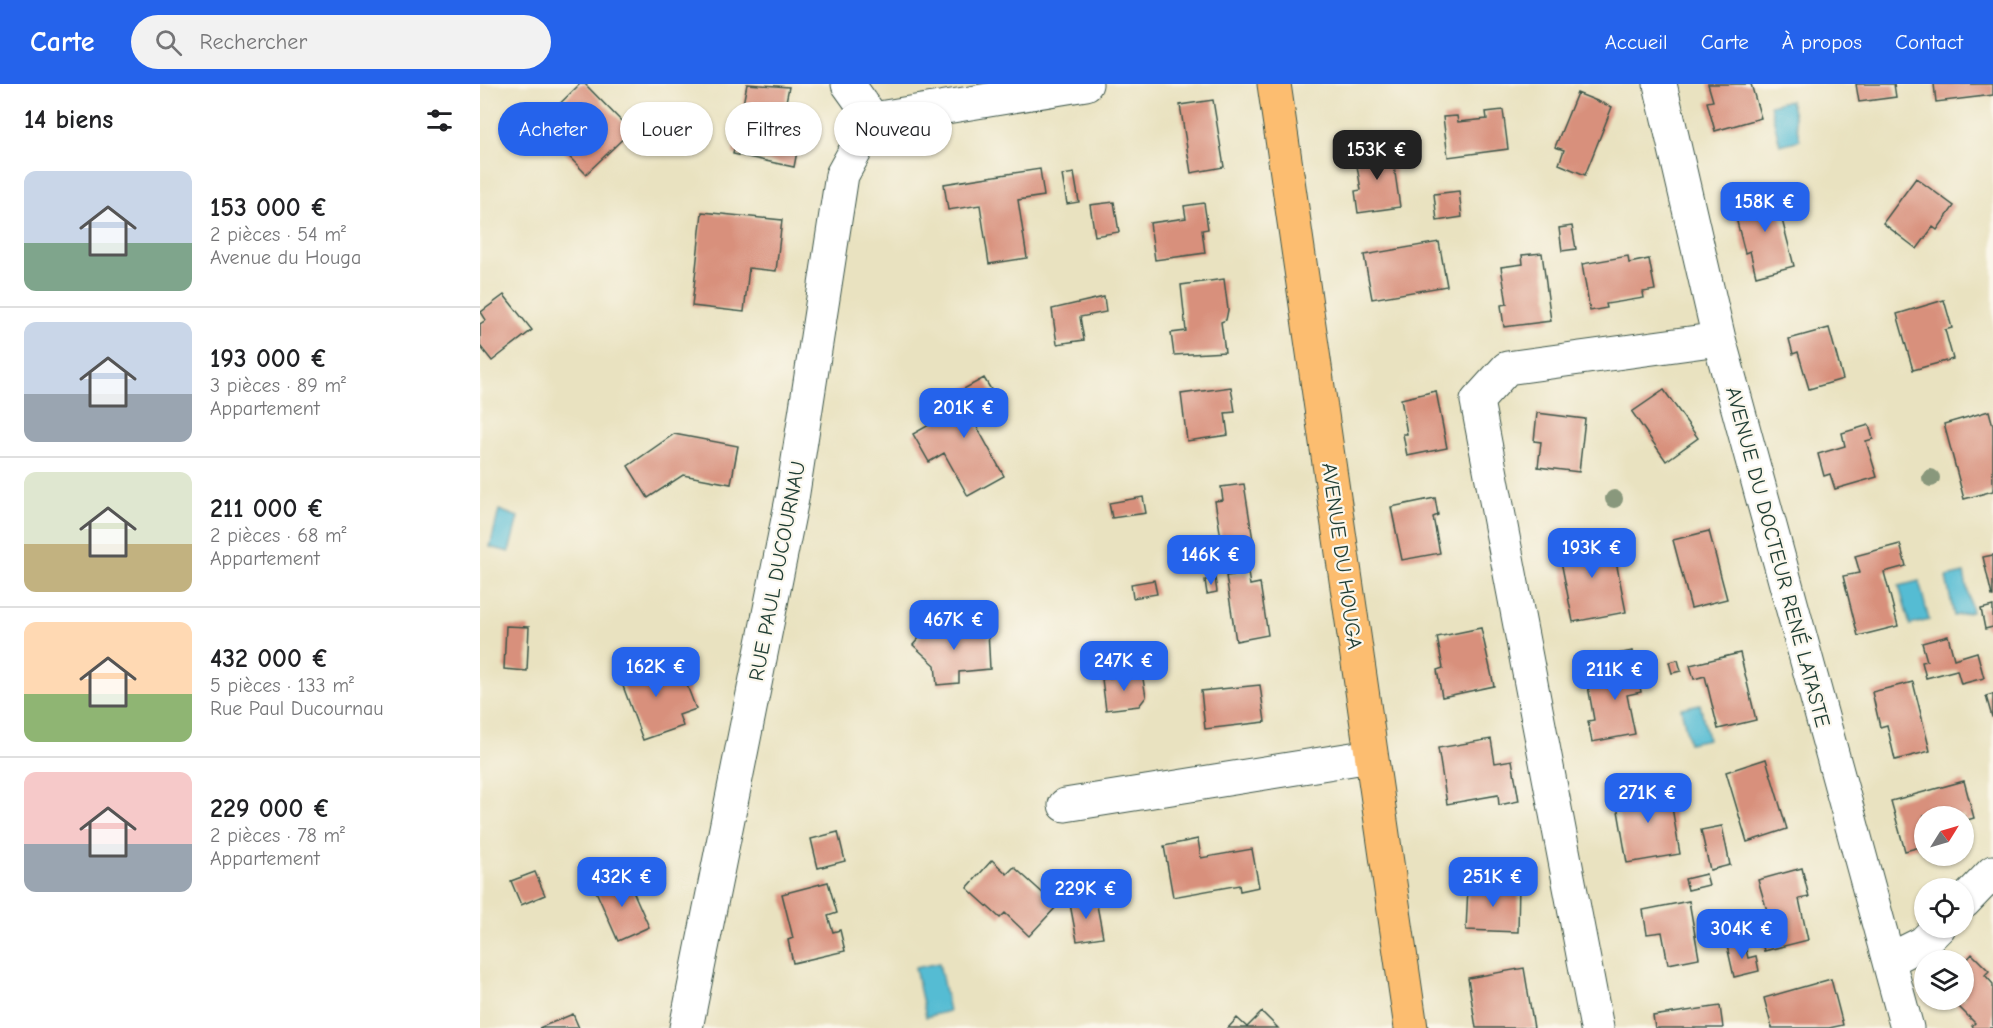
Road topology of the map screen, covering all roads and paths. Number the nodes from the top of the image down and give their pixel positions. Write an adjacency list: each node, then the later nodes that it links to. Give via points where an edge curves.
1 (848, 84): 5 (street)
2 (1086, 84): 6 (street)
3 (1274, 84): 9 (main road, AVENUE DU HOUGA)
4 (1660, 84): 8 (street, AVENUE DU DOCTEUR RENÉ LATASTE)
5 (861, 102)
6 (952, 106)
7 (853, 156): 15 (street, RUE PAUL DUCOURNAU, via 842,175 792,499)
8 (1719, 339): 14 (street, AVENUE DU DOCTEUR RENÉ LATASTE); 17 (street, via 1508,368 1477,401)
9 (1371, 756): 10 (street); 16 (main road, AVENUE DU HOUGA)
10 (1065, 805)
11 (1993, 872): 12 (street)
12 (1974, 892)
13 (1928, 938): 14 (street)
14 (1889, 960): 18 (street, AVENUE DU DOCTEUR RENÉ LATASTE)
15 (686, 1028)
16 (1411, 1028)
17 (1597, 1028)
18 (1907, 1028)

